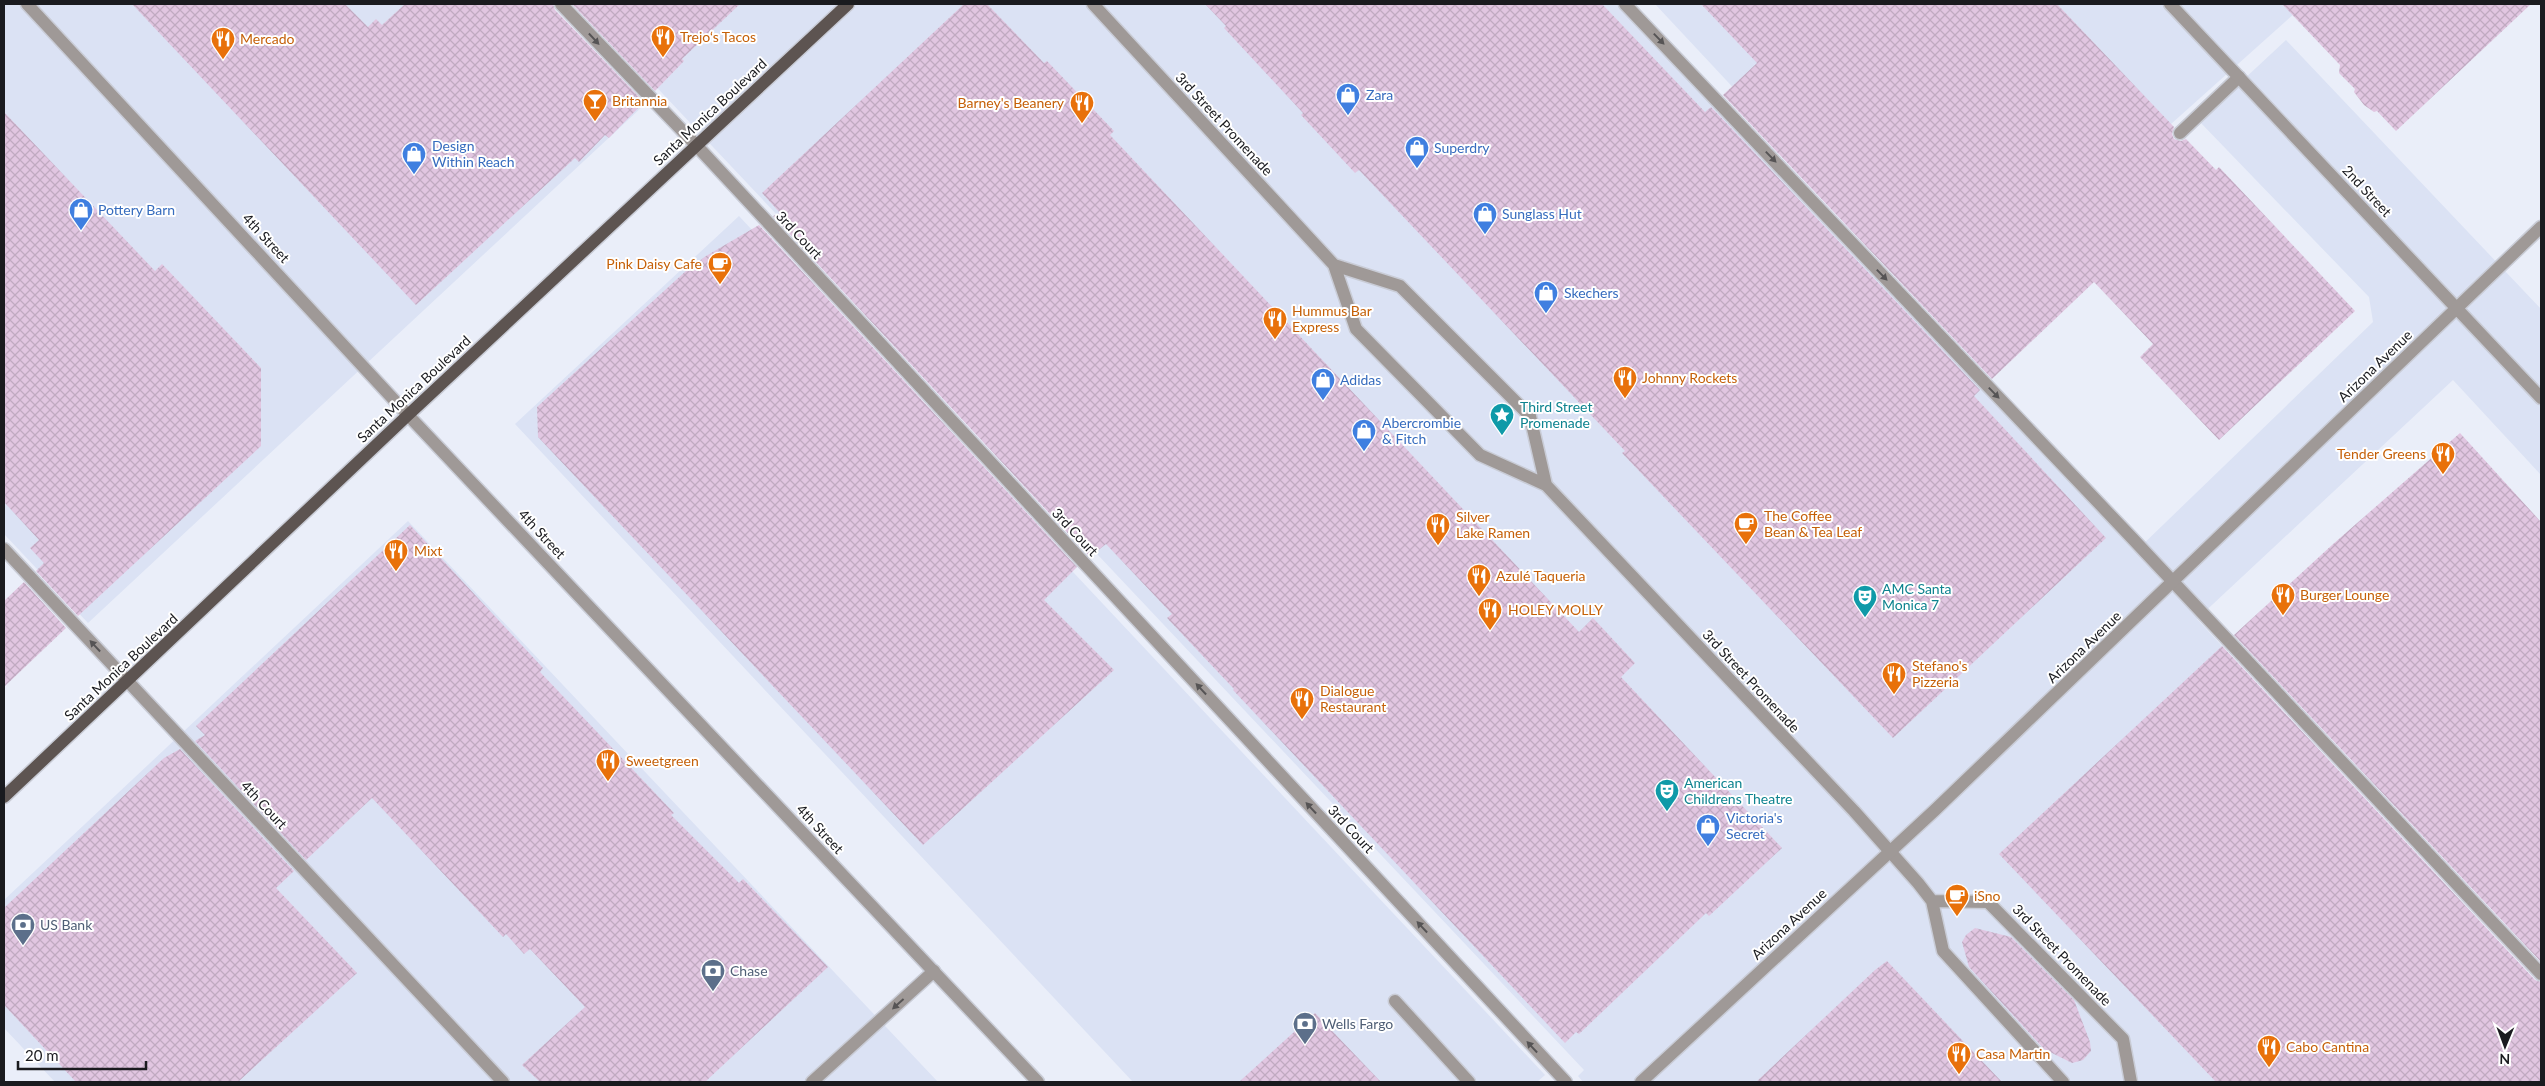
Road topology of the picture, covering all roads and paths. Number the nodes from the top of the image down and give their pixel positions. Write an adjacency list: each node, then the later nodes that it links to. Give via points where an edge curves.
1 (27, 4): 14 (street, 4th Street)
2 (561, 4): 9 (street, 3rd Court, one-way to 9)
3 (848, 4): 9 (main road, Santa Monica Boulevard)
4 (1093, 4): 11 (street, 3rd Street Promenade)
5 (1625, 4): 17 (street, one-way to 17)
6 (2170, 4): 7 (street, 2nd Street)
7 (2239, 77): 8 (street); 12 (street, 2nd Street)
8 (2180, 133)
9 (696, 145): 14 (main road, Santa Monica Boulevard); 29 (street, 3rd Court, one-way to 9)
10 (2541, 227): 12 (street, Arizona Avenue)
11 (1334, 264): 15 (street, 3rd Street Promenade, via 1356,329 1480,455); 15 (street, 3rd Street Promenade, via 1400,286 1530,416)
12 (2457, 308): 13 (street, 2nd Street); 17 (street, Arizona Avenue)
13 (2541, 398)
14 (408, 414): 18 (main road, Santa Monica Boulevard); 22 (street, 4th Street)
15 (1546, 485): 20 (street, 3rd Street Promenade)
16 (4, 549): 18 (street, 4th Court, one-way to 16)
17 (2173, 582): 20 (street, Arizona Avenue); 23 (street)
18 (128, 681): 19 (main road, Santa Monica Boulevard); 25 (street, 4th Court)
19 (4, 797)
20 (1889, 852): 21 (street, 3rd Street Promenade); 30 (street, Arizona Avenue)
21 (1932, 901): 31 (street, 3rd Street Promenade, via 1943,951); 32 (street, 3rd Street Promenade, via 1988,902 2123,1039)
22 (934, 971): 26 (street, one-way to 26); 27 (street, 4th Street)
23 (2541, 974)
24 (1395, 1001): 28 (street)
25 (503, 1082)
26 (812, 1082)
27 (1038, 1082)
28 (1469, 1082)
29 (1566, 1082)
30 (1642, 1082)
31 (2063, 1082)
32 (2132, 1082)

